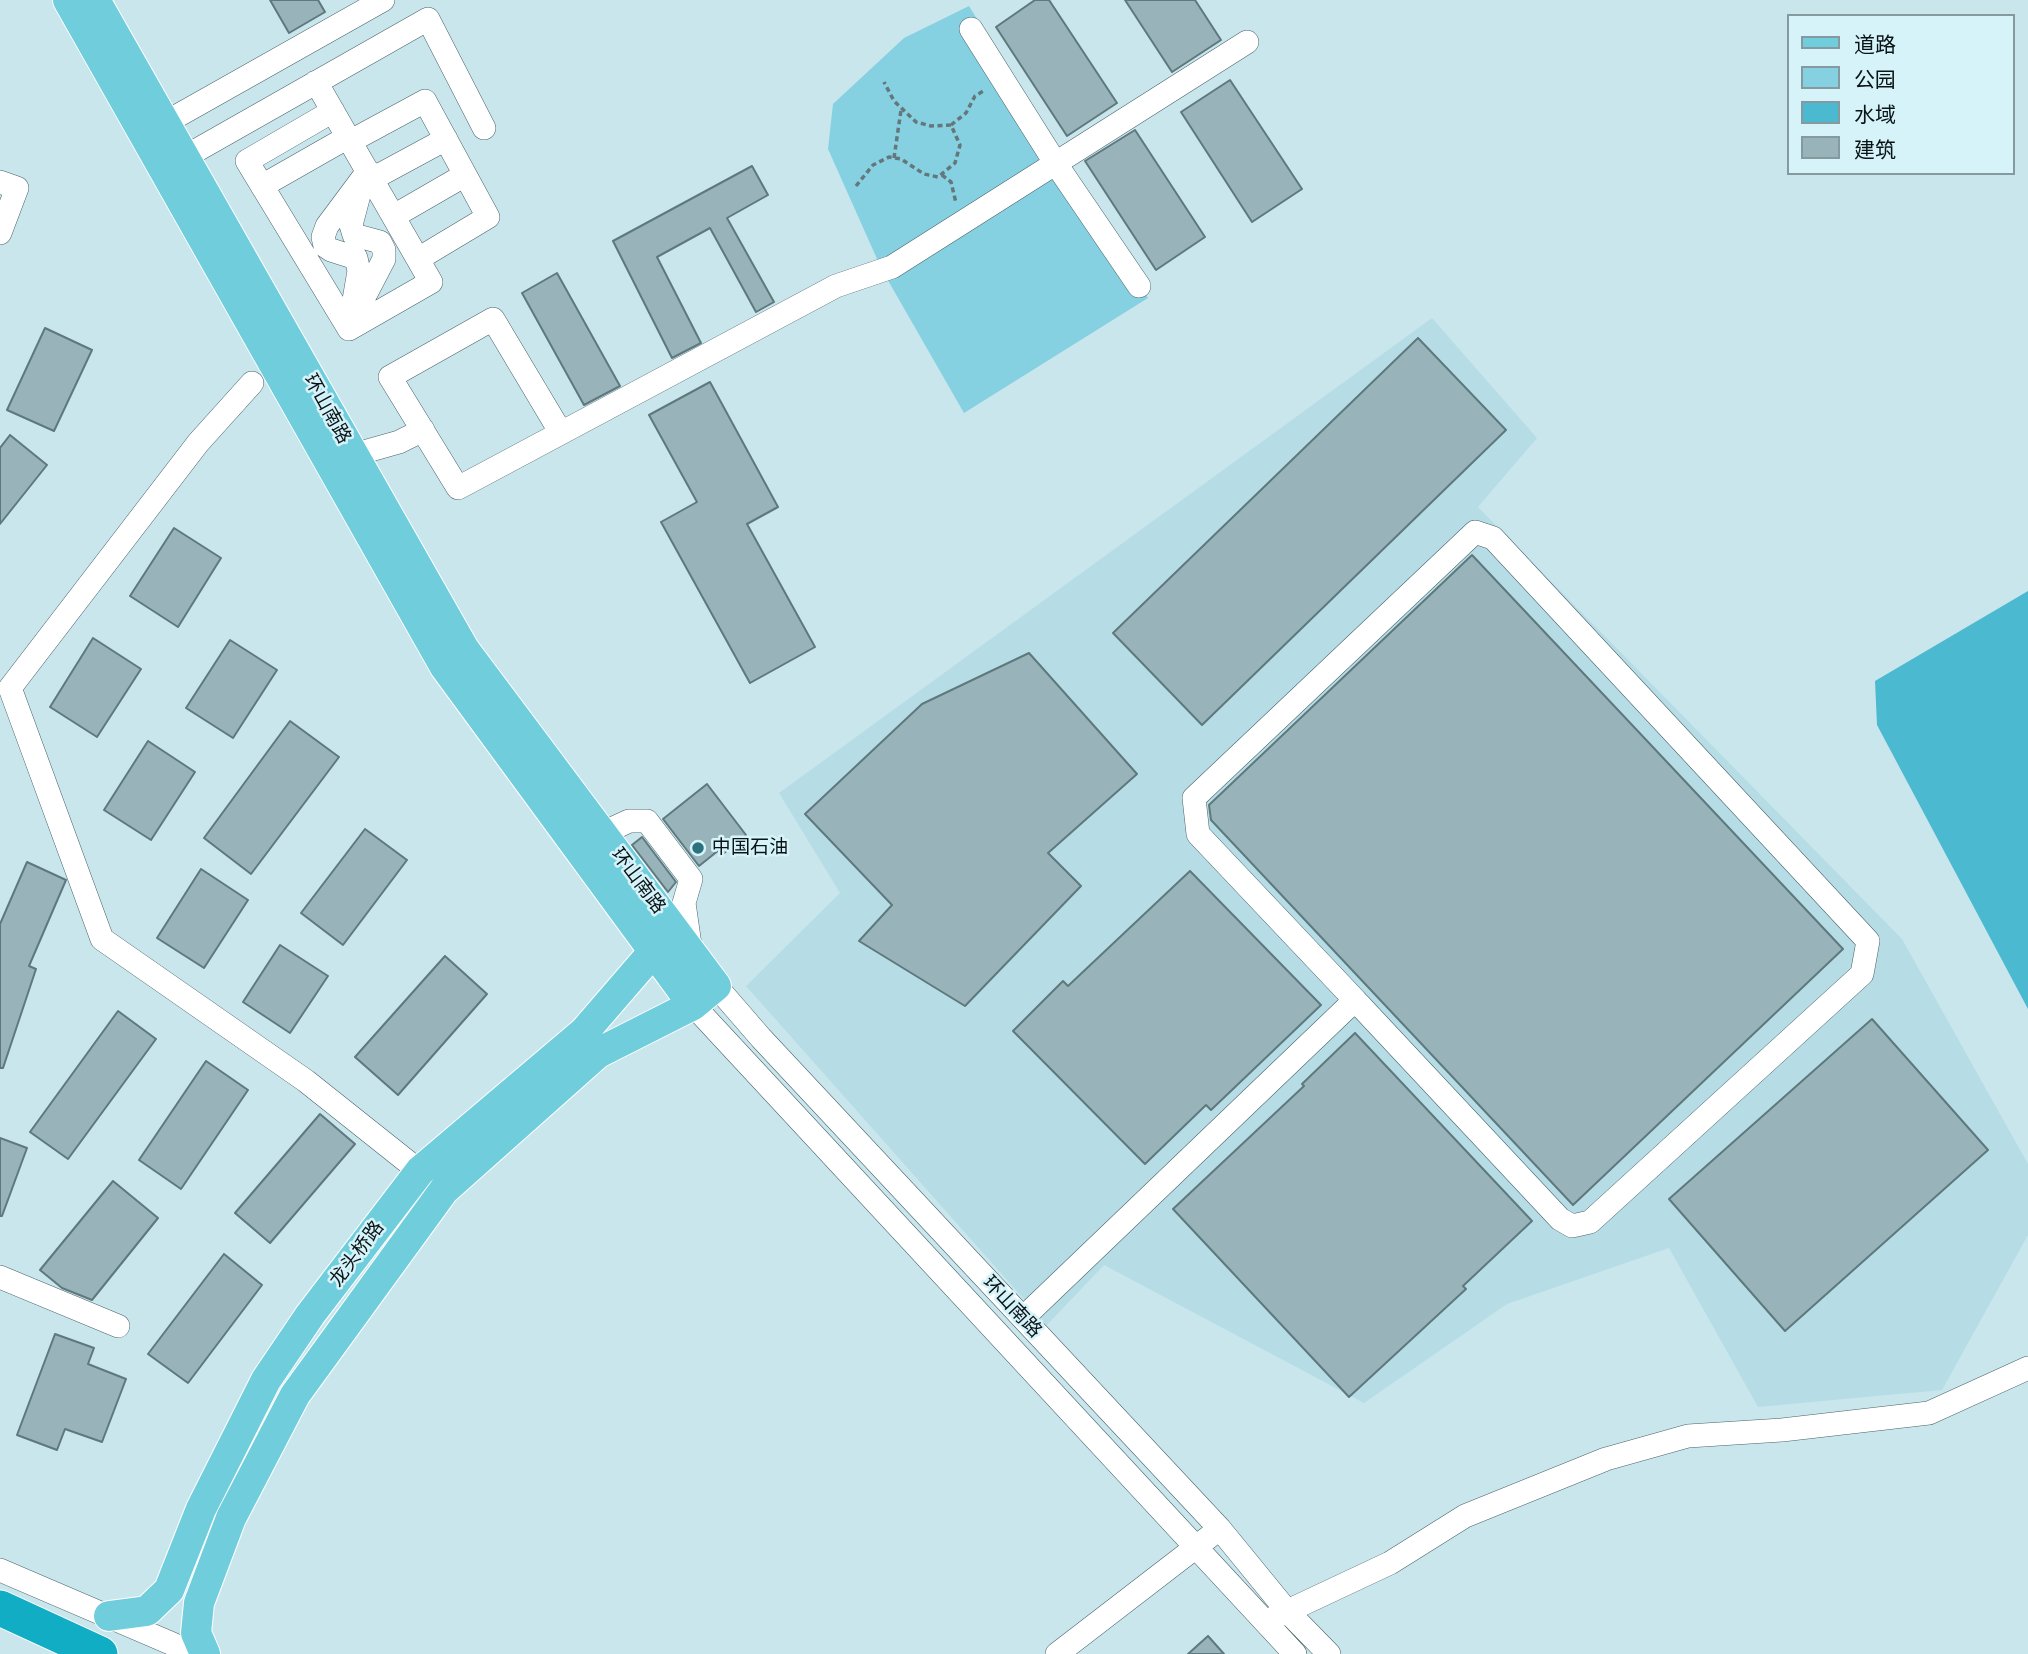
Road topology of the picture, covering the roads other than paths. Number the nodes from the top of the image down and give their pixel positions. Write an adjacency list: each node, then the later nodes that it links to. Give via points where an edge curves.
1 (68, 0): 30 (main road, 环山南路, via 445,667)
2 (95, 0): 8 (main road, 环山南路)
3 (383, 0): 8 (street)
4 (971, 29): 13 (street)
5 (1247, 42): 13 (street)
6 (316, 82): 7 (street); 9 (street, via 428,19); 12 (street)
7 (332, 111): 10 (street); 17 (street, via 247,161)
8 (163, 124): 12 (main road, 环山南路)
9 (484, 128)
10 (349, 139): 11 (street, via 425,101); 14 (street); 17 (street)
11 (446, 139): 14 (street); 15 (street)
12 (183, 158): 26 (main road, 环山南路)
13 (1056, 164): 21 (street); 25 (street, via 892,267 836,286)
14 (370, 175): 18 (street); 22 (street, via 354,205 351,225 354,234 380,242 384,259); 22 (street, via 323,237 331,250 356,258 359,271)
15 (465, 175): 18 (street); 20 (street, via 488,217)
16 (0, 182): 19 (street, via 17,188)
17 (262, 186): 22 (street)
18 (394, 216): 20 (street)
19 (0, 233)
20 (418, 258): 22 (street, via 431,282)
21 (1139, 285)
22 (349, 328)
23 (252, 383): 27 (street, via 198,443)
24 (423, 430): 25 (street, via 458,488); 25 (street, via 390,377 493,319); 26 (street)
25 (561, 433)
26 (353, 456): 28 (main road, 环山南路, via 464,649)
27 (5, 687): 34 (street, via 102,939 306,1081)
28 (603, 833): 29 (main road, 环山南路); 29 (street, via 629,821 647,821 691,879 684,903)
29 (683, 941): 30 (main road, 龙头桥路); 31 (main road, 环山南路)
30 (653, 950): 33 (main road, 环山南路); 34 (main road, 龙头桥路, via 584,1032)
31 (716, 986): 33 (main road, 龙头桥路); 37 (street, 环山南路)
32 (1355, 1000): 32 (street, via 1198,834 1194,798 1475,532 1493,538 1868,941 1861,974 1590,1222 1572,1226 1560,1219); 37 (street)
33 (693, 1005): 35 (main road, 龙头桥路, via 598,1053); 41 (street, 环山南路)
34 (420, 1171): 35 (street); 45 (main road, 龙头桥路, via 310,1315 266,1381 201,1509 169,1590 147,1611)
35 (444, 1190): 49 (main road, 龙头桥路, via 295,1395 231,1518 199,1603 196,1633)
36 (0, 1278): 38 (street)
37 (1023, 1318): 40 (street, 环山南路)
38 (117, 1326)
39 (2028, 1368): 44 (street, via 1928,1413 1688,1436 1606,1458 1465,1517 1390,1563)
40 (1220, 1529): 41 (street); 44 (street, 环山南路)
41 (1197, 1547): 46 (street, 环山南路); 50 (street)
42 (0, 1570): 45 (street)
43 (0, 1608): 47 (highway)
44 (1287, 1611): 46 (street); 52 (street, 环山南路)
45 (109, 1616): 48 (street)
46 (1266, 1622): 51 (street, 环山南路)
47 (100, 1654)
48 (196, 1654)
49 (205, 1654)
50 (1057, 1654)
51 (1295, 1654)
52 (1329, 1654)

